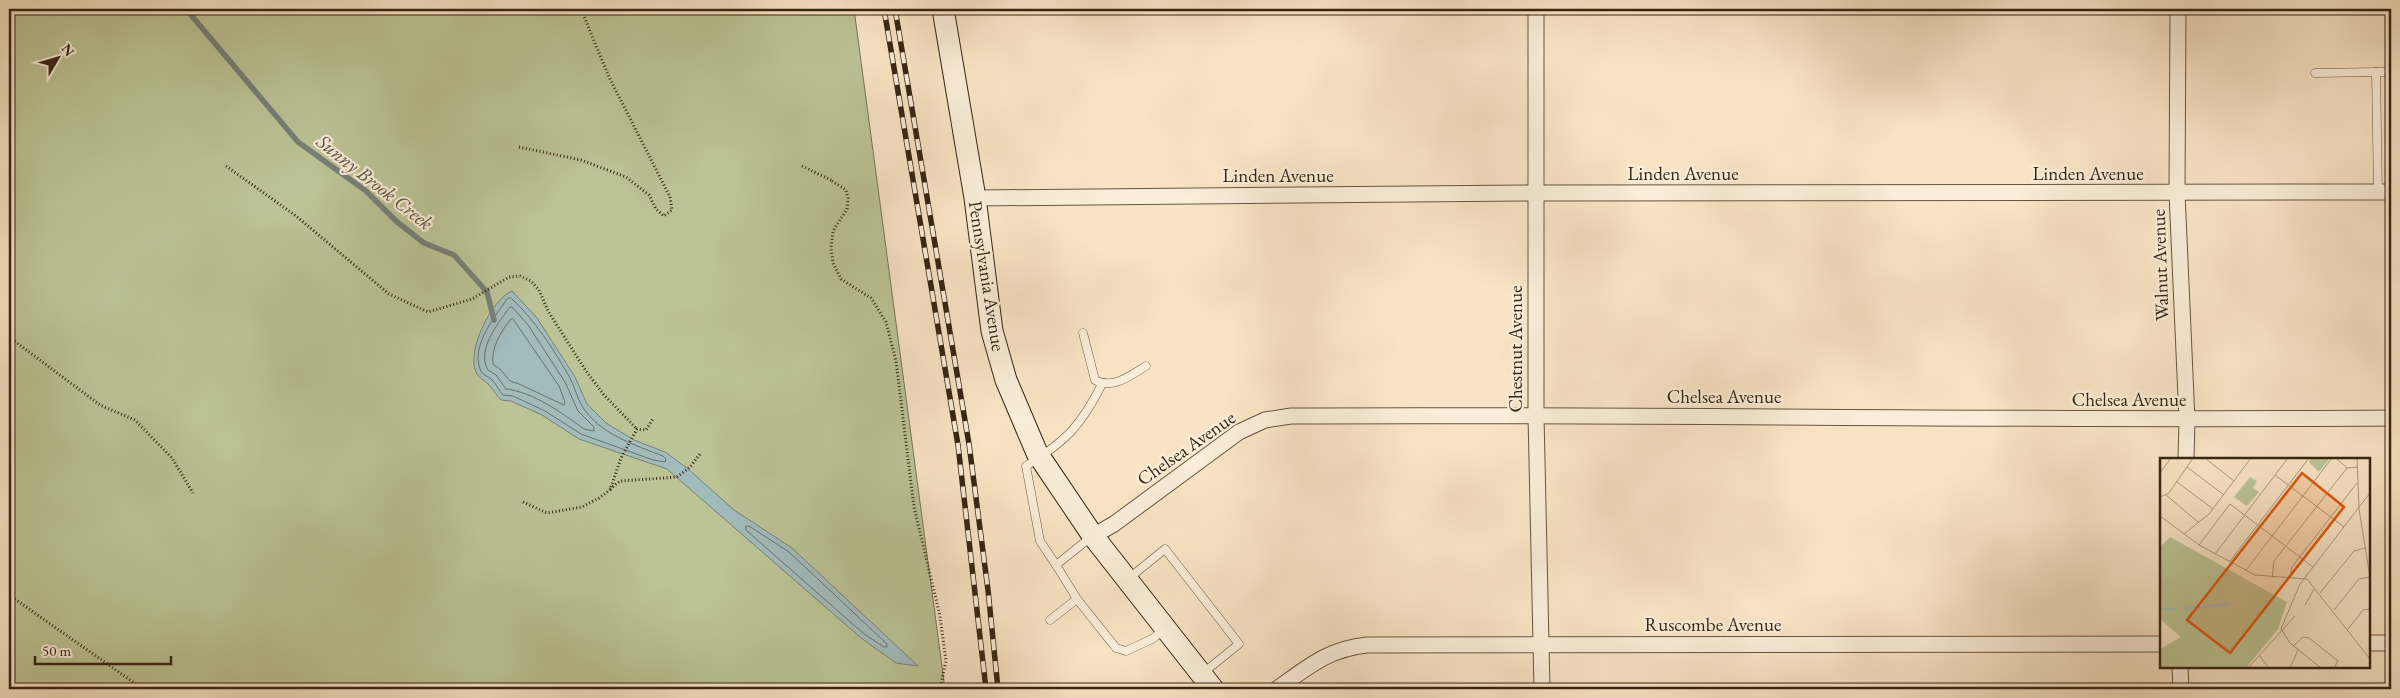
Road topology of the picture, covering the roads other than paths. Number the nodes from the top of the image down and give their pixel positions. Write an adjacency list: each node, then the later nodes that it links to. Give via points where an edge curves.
1 (943, 9): 10 (main road, Pennsylvania Avenue)
2 (1536, 9): 8 (street, Chestnut Avenue)
3 (2178, 9): 9 (street, Walnut Avenue)
4 (2315, 72): 5 (lane)
5 (2376, 72): 6 (lane); 7 (lane)
6 (2391, 72)
7 (2385, 192): 9 (street, Linden Avenue)
8 (1534, 193): 9 (street, Linden Avenue); 10 (street, Linden Avenue); 14 (street, Chestnut Avenue)
9 (2177, 193): 16 (street, Walnut Avenue)
10 (975, 198): 17 (main road, Pennsylvania Avenue, via 992,331 1006,380)
11 (1083, 333): 13 (lane, via 1096,380)
12 (1146, 366): 13 (lane, via 1121,381)
13 (1102, 384): 17 (lane, via 1090,408 1064,441)
14 (1536, 414): 16 (street, Chelsea Avenue); 19 (street, Chelsea Avenue, via 1291,416 1265,420 1239,432); 27 (street, Chestnut Avenue)
15 (2391, 418): 16 (street, Chelsea Avenue)
16 (2187, 420): 18 (street, Walnut Avenue)
17 (1040, 458): 19 (main road, Pennsylvania Avenue); 20 (lane, via 1026,466 1040,541)
18 (2186, 458)
19 (1093, 536): 20 (lane); 21 (main road, Pennsylvania Avenue)
20 (1056, 565): 22 (lane)
21 (1127, 580): 24 (main road, Pennsylvania Avenue); 30 (lane, via 1165,549 1239,644)
22 (1077, 599): 23 (lane); 24 (lane, via 1116,648 1126,651)
23 (1050, 620)
24 (1165, 629): 30 (main road, Pennsylvania Avenue)
25 (2370, 643): 26 (street)
26 (2391, 643)
27 (1541, 644): 28 (street, Ruscombe Avenue); 31 (street, Ruscombe Avenue, via 1348,647 1320,658); 32 (street, Chestnut Avenue)
28 (2160, 644)
29 (2180, 668): 33 (street)
30 (1207, 682)
31 (1277, 689)
32 (1542, 689)
33 (2181, 689)

